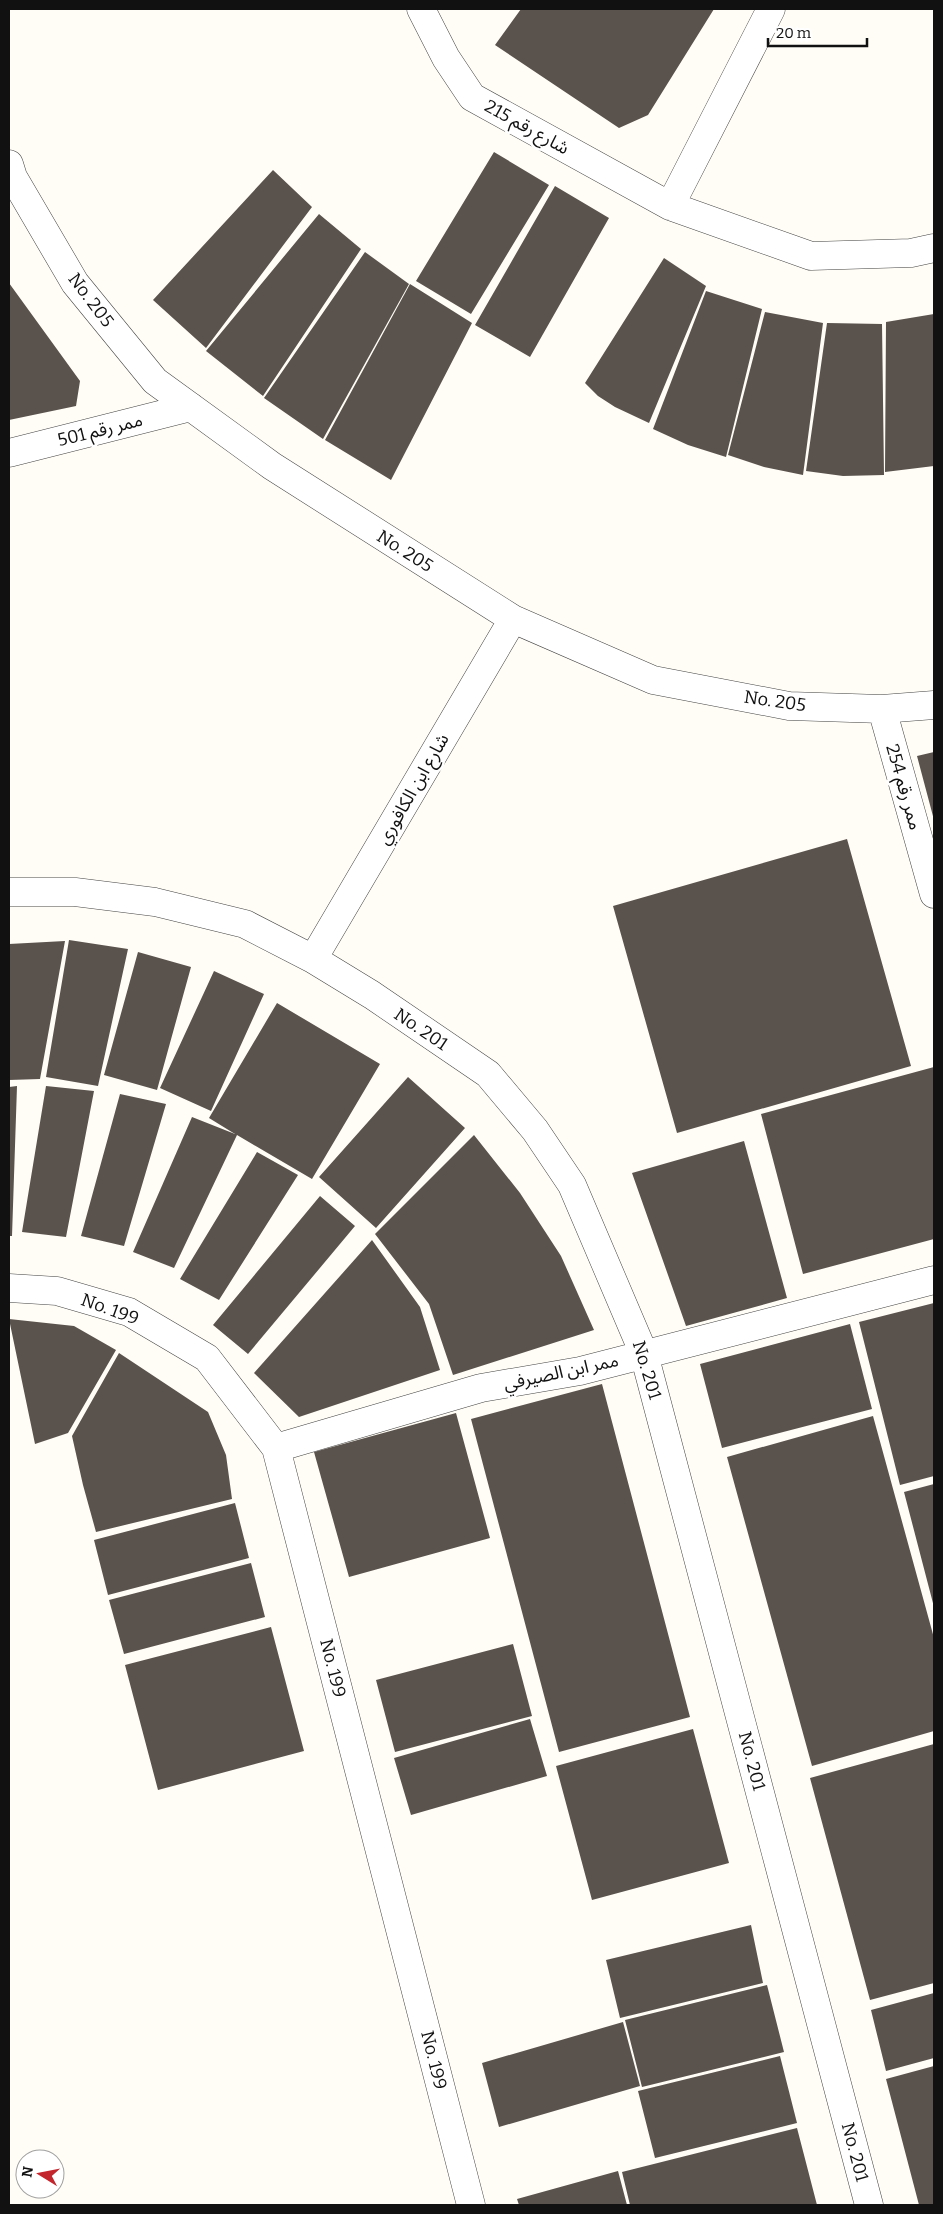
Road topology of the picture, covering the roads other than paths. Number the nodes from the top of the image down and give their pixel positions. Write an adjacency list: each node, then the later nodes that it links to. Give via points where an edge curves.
1 (421, 9): 4 (street, شارع رقم 215, via 446,58 472,97)
2 (771, 9): 4 (street)
3 (9, 164): 6 (street, No. 205, via 13,177 75,283 155,381)
4 (670, 206): 5 (street, شارع رقم 215, via 812,256 911,253)
5 (934, 248)
6 (190, 407): 7 (street, ممر رقم 501); 8 (street, No. 205, via 272,466)
7 (9, 453)
8 (513, 619): 10 (street, No. 205, via 653,680 789,706); 13 (street, شارع ابن الكافوري)
9 (934, 705): 10 (street, No. 205)
10 (882, 709): 12 (street, ممر رقم 254)
11 (9, 892): 13 (street, No. 201, via 75,892 155,902 245,924)
12 (934, 894)
13 (313, 959): 16 (street, No. 201, via 488,1074 535,1130 572,1186)
14 (934, 1280): 16 (street, ممر ابن الصيرفي)
15 (9, 1288): 17 (street, No. 199, via 57,1291 129,1312 207,1358)
16 (644, 1354): 17 (street, ممر ابن الصيرفي, via 580,1371 481,1388); 19 (street, No. 201)
17 (276, 1448): 18 (street, No. 199)
18 (471, 2205)
19 (869, 2205)

